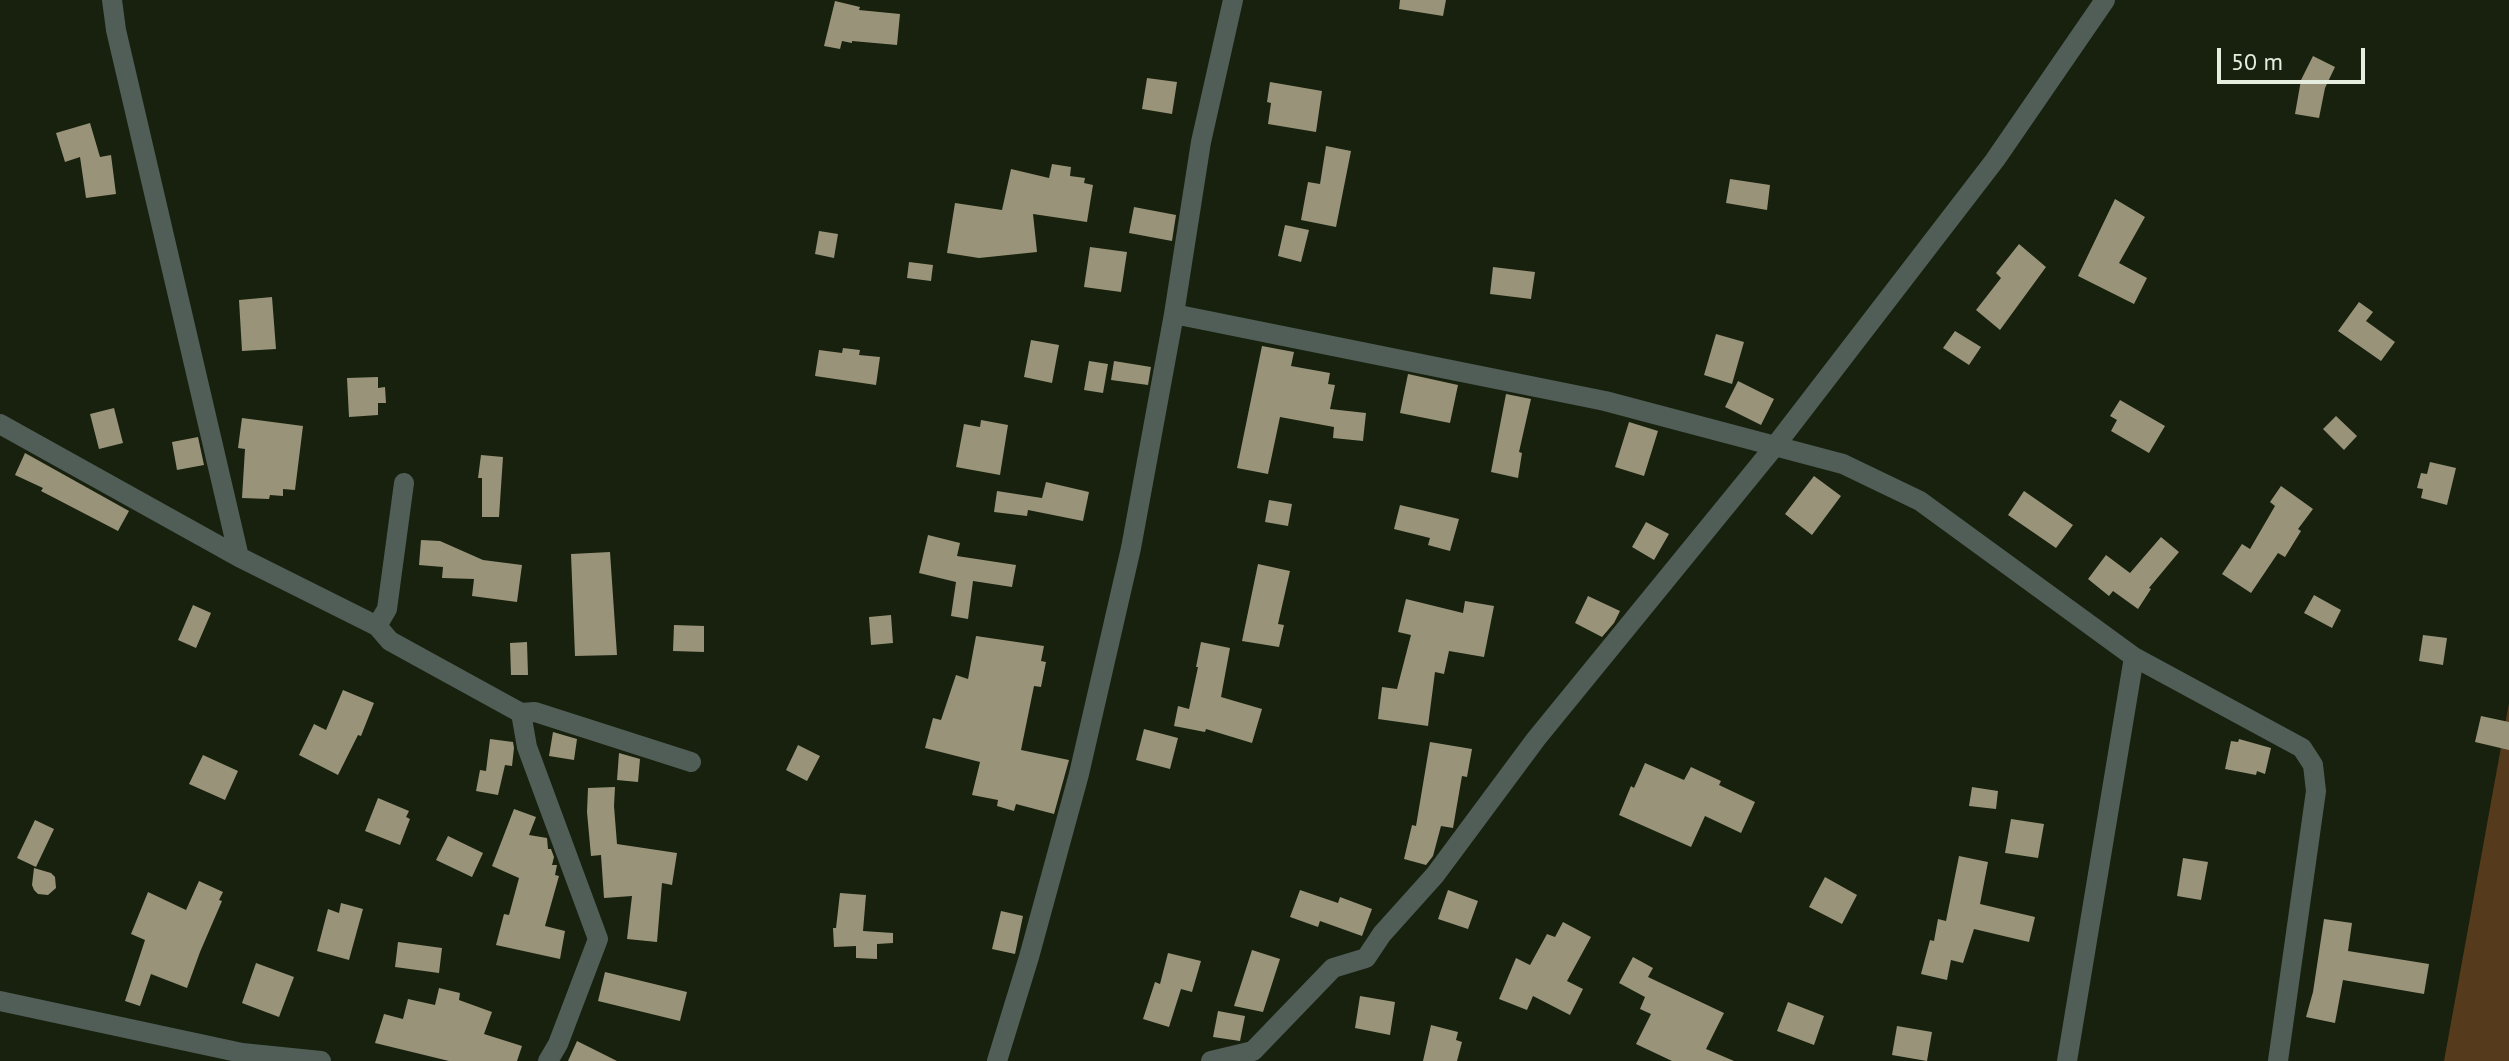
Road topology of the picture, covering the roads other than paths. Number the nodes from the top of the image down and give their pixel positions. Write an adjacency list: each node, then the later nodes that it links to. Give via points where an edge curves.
1 (112, 0): 8 (street)
2 (1233, 0): 4 (street, via 1201,142)
3 (2105, 0): 6 (street, via 1995,160)
4 (1174, 314): 6 (street, via 1605,401); 17 (street, via 1131,548 1079,774)
5 (0, 424): 8 (street)
6 (1775, 446): 10 (street, via 1843,464 1920,501); 18 (street, via 1366,958 1333,968 1253,1051)
7 (404, 483): 9 (street, via 387,609)
8 (239, 557): 9 (street)
9 (377, 626): 11 (street, via 390,641)
10 (2134, 657): 19 (street); 20 (street, via 2302,748 2313,765 2316,791)
11 (521, 713): 12 (street, via 535,712); 16 (street, via 527,747 598,939)
12 (691, 762)
13 (0, 1001): 14 (street)
14 (240, 1057): 15 (street)
15 (321, 1061)
16 (548, 1061)
17 (997, 1061)
18 (1211, 1061)
19 (2067, 1061)
20 (2278, 1061)

